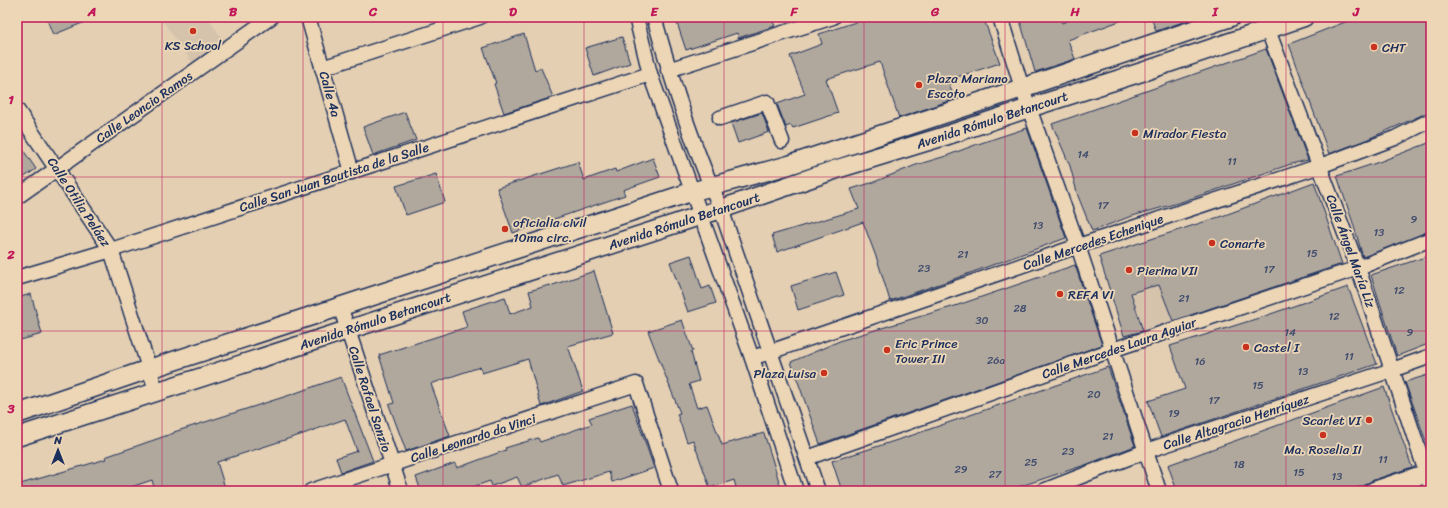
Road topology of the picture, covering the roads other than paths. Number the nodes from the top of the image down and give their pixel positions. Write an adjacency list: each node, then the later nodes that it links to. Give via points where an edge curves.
1 (271, 17): 21 (street, Calle Leoncio Ramos)
2 (308, 17): 11 (street, Calle 4a)
3 (480, 17): 11 (street)
4 (636, 17): 13 (street)
5 (654, 17): 12 (street)
6 (832, 17): 12 (street)
7 (1000, 17): 14 (street)
8 (1231, 17): 14 (main road, Avenida Rómulo Betancourt)
9 (1304, 17): 10 (main road, Avenida Rómulo Betancourt)
10 (1266, 24): 15 (main road, Avenida Rómulo Betancourt, via 1145,72); 20 (street, Calle Ángel María Liz)
11 (322, 68): 22 (street, Calle 4a)
12 (668, 70): 23 (street)
13 (650, 74): 22 (street, Calle San Juan Bautista de la Salle); 24 (street)
14 (1022, 88): 15 (street); 23 (main road, Avenida Rómulo Betancourt, via 789,165)
15 (1029, 108): 26 (main road, Avenida Rómulo Betancourt); 29 (street)
16 (17, 110): 21 (street, Calle Otilia Peláez)
17 (720, 118): 19 (street, via 767,102)
18 (1431, 120): 20 (street, Calle Mercedes Echenique, via 1395,138)
19 (782, 141)
20 (1320, 166): 29 (street, Calle Mercedes Echenique); 31 (street, Calle Ángel María Liz)
21 (57, 169): 25 (street, Calle Leoncio Ramos); 30 (street, Calle Otilia Peláez)
22 (352, 172): 30 (street, Calle San Juan Bautista de la Salle)
23 (711, 187): 24 (main road, Avenida Rómulo Betancourt); 26 (street)
24 (691, 192): 27 (street); 33 (main road, Avenida Rómulo Betancourt)
25 (17, 197)
26 (721, 209): 27 (main road, Avenida Rómulo Betancourt); 36 (street)
27 (700, 216): 34 (main road, Avenida Rómulo Betancourt); 38 (street)
28 (1431, 239): 31 (street, Calle Mercedes Laura Aguiar)
29 (1078, 246): 35 (street); 36 (street, Calle Mercedes Echenique)
30 (110, 250): 32 (street, Calle San Juan Bautista de la Salle); 39 (street, Calle Otilia Peláez)
31 (1358, 268): 35 (street, Calle Mercedes Laura Aguiar); 40 (street, Calle Ángel María Liz)
32 (17, 278)
33 (340, 306): 34 (street, Calle Rafael Sanzio); 39 (main road, Avenida Rómulo Betancourt)
34 (348, 330): 41 (main road, Avenida Rómulo Betancourt); 46 (street, Calle Rafael Sanzio)
35 (1112, 350): 44 (street); 45 (street, Calle Mercedes Laura Aguiar)
36 (772, 352): 38 (street, Calle Mercedes Echenique); 45 (street)
37 (1431, 356): 40 (street, Calle Altagracia Henríquez)
38 (752, 358): 51 (street)
39 (149, 369): 41 (street, Calle Otilia Peláez); 42 (main road, Avenida Rómulo Betancourt)
40 (1392, 370): 44 (street, Calle Altagracia Henríquez); 47 (street, Calle Ángel María Liz)
41 (156, 393): 43 (main road, Avenida Rómulo Betancourt)
42 (17, 414)
43 (17, 437)
44 (1146, 451): 53 (street, Calle Altagracia Henríquez); 54 (street)
45 (807, 458): 52 (street)
46 (391, 464): 48 (street, Calle Leonardo da Vinci); 49 (street, Calle Rafael Sanzio); 50 (street, Calle Leonardo da Vinci, via 636,384)
47 (1430, 478): 55 (main road)
48 (311, 491)
49 (400, 491)
50 (671, 491)
51 (796, 491)
52 (818, 491)
53 (1043, 491)
54 (1160, 491)
55 (1374, 491)

